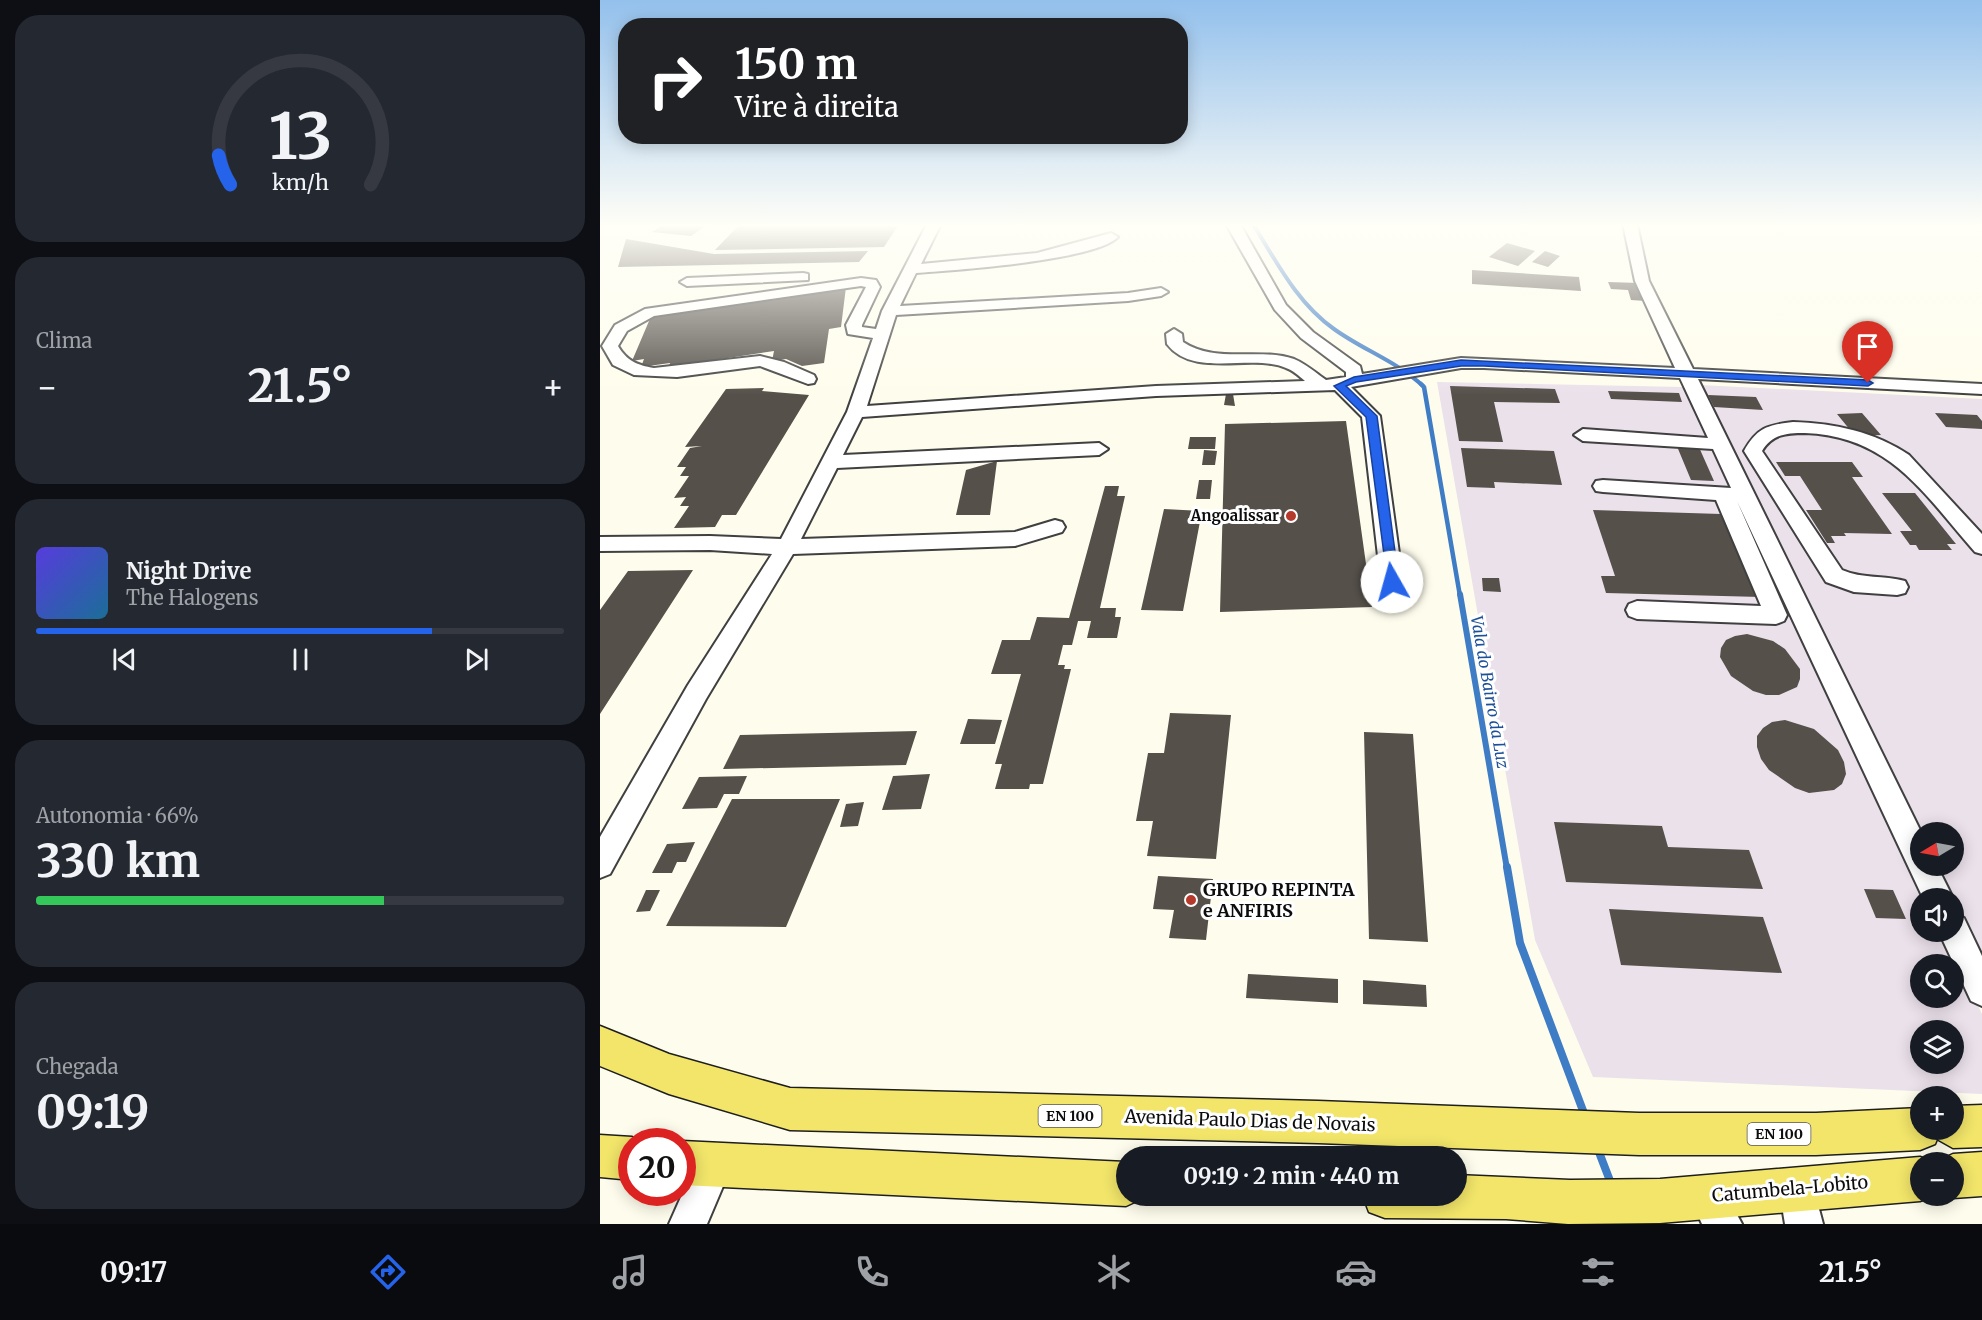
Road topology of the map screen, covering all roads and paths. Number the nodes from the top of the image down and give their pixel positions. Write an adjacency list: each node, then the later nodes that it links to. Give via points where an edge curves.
1 (706, 281): 5 (street)
2 (897, 281): 7 (street)
3 (1265, 281): 12 (street, via 1280,307 1307,334 1354,370)
4 (1642, 281): 10 (street)
5 (687, 282)
6 (1161, 292): 7 (street)
7 (890, 311): 9 (street)
8 (1174, 334): 12 (street, via 1175,344 1181,350 1201,356 1288,362)
9 (882, 335): 11 (street, via 854,331 873,287 861,282 650,312 621,328 610,346 619,362 641,372 665,373 761,361); 14 (street)
10 (1685, 374): 12 (street, via 1461,363); 13 (street); 16 (street)
11 (808, 379)
12 (1338, 383): 14 (street); 25 (street, via 1371,416)
13 (1982, 389)
14 (855, 412): 18 (street)
15 (1583, 435): 16 (street)
16 (1718, 444): 20 (street)
17 (1099, 449): 18 (street)
18 (830, 462): 23 (street)
19 (1603, 486): 20 (street)
20 (1733, 494): 27 (street, via 1776,615); 28 (street)
21 (1055, 527): 23 (street, via 1015,538)
22 (600, 544): 23 (street)
23 (786, 547): 29 (street, via 697,692)
24 (1982, 547): 26 (street, via 1900,458 1876,444 1833,430 1789,427 1764,435 1753,451 1834,576 1854,584)
25 (1392, 582)
26 (1897, 587)
27 (1637, 609)
28 (1910, 841)
29 (600, 864)
30 (1959, 942): 31 (street)
31 (1982, 990)
32 (600, 1046): 35 (main road, Avenida Paulo Dias de Novais / EN 100, via 679,1077 790,1109 1639,1134)
33 (1982, 1126): 34 (main road)
34 (1964, 1127)
35 (1910, 1129)
36 (600, 1156): 37 (main road)
37 (618, 1157)
38 (698, 1164): 42 (main road); 47 (street)
39 (1982, 1174): 40 (main road)
40 (1964, 1175)
41 (1910, 1181): 44 (main road, Catumbela-Lobito)
42 (1116, 1184)
43 (1467, 1205): 45 (main road)
44 (1800, 1206): 46 (main road, Catumbela-Lobito)
45 (1508, 1210): 46 (main road, Catumbela-Lobito, via 1570,1202 1660,1201)
46 (1715, 1210)
47 (688, 1224)

